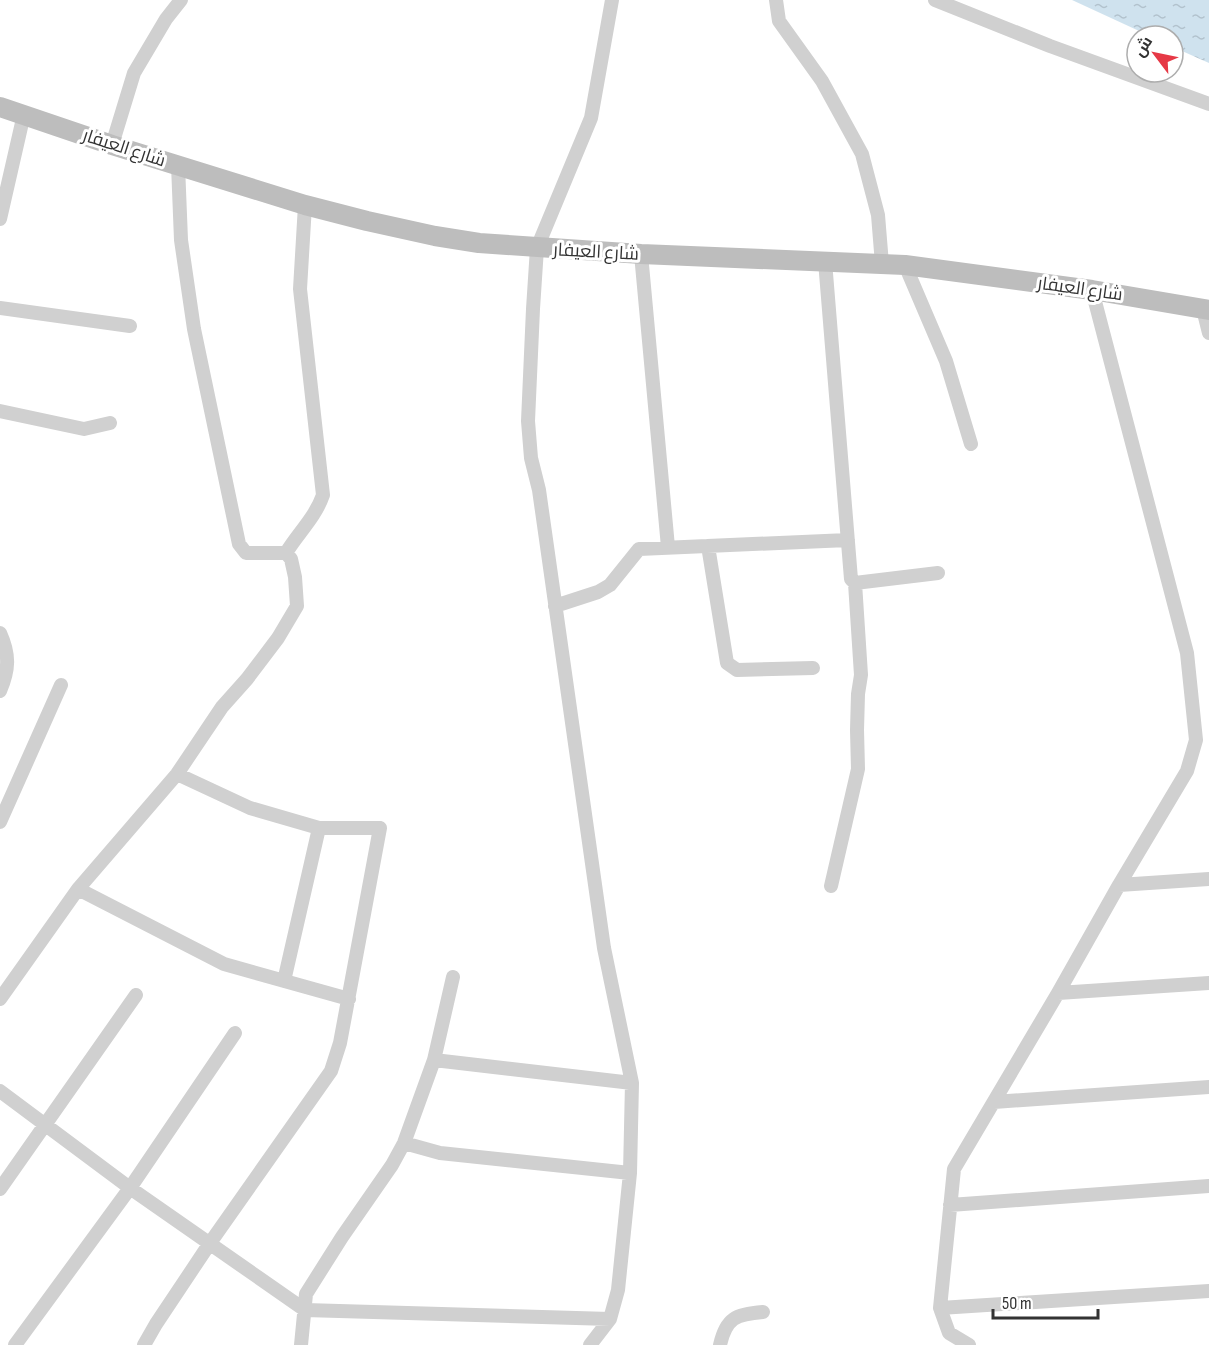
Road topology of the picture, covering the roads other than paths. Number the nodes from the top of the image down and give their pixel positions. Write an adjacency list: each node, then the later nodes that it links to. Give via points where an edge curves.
1 (181, 0): 8 (street, via 134,73)
2 (612, 0): 12 (street, via 591,118)
3 (776, 0): 15 (street, via 779,21 822,81 862,154 878,215)
4 (935, 0): 5 (street)
5 (1209, 104)
6 (0, 107): 7 (main road, شارع العيفار)
7 (24, 114): 8 (main road, شارع العيفار); 11 (street)
8 (112, 145): 9 (main road, شارع العيفار)
9 (178, 165): 10 (main road, شارع العيفار); 28 (street, via 181,240 194,329 239,544 246,553)
10 (305, 205): 12 (main road, شارع العيفار, via 435,236); 28 (street, via 300,289 323,495 313,517)
11 (0, 219)
12 (537, 248): 13 (main road, شارع العيفار); 31 (street, via 528,421)
13 (641, 254): 14 (main road, شارع العيفار); 27 (street)
14 (825, 261): 15 (main road, شارع العيفار); 25 (street)
15 (882, 264): 16 (main road, شارع العيفار)
16 (905, 265): 17 (main road, شارع العيفار); 24 (street, via 946,361)
17 (1092, 290): 19 (main road, شارع العيفار); 40 (street, via 1187,653 1196,740 1187,771)
18 (0, 308): 20 (street)
19 (1206, 309): 21 (street)
20 (130, 326)
21 (1209, 333)
22 (0, 411): 23 (street, via 84,429)
23 (110, 423)
24 (971, 444)
25 (848, 540): 26 (street); 30 (street, via 851,579)
26 (708, 546): 27 (street); 33 (street, via 727,663 737,670)
27 (668, 548): 31 (street, via 639,549 610,585)
28 (286, 553): 36 (street, via 295,577 297,606 278,638 222,706)
29 (938, 573): 30 (street)
30 (855, 583): 41 (street, via 861,675 858,769)
31 (555, 606): 52 (street, via 604,948)
32 (0, 633): 35 (street, via 7,657)
33 (813, 668)
34 (61, 685): 37 (street)
35 (0, 692)
36 (177, 774): 38 (street, via 250,808); 42 (street)
37 (0, 822)
38 (319, 828): 44 (street); 49 (street, via 380,828)
39 (1209, 879): 40 (street)
40 (1119, 885): 46 (street)
41 (831, 886)
42 (78, 889): 44 (street, via 224,964); 48 (street)
43 (453, 977): 51 (street)
44 (284, 981): 49 (street)
45 (1209, 983): 46 (street)
46 (1058, 993): 55 (street)
47 (136, 996): 56 (street)
48 (0, 999)
49 (349, 999): 63 (street, via 331,1071)
50 (235, 1033): 60 (street)
51 (434, 1060): 52 (street); 57 (street)
52 (632, 1083): 58 (street)
53 (1209, 1087): 55 (street)
54 (0, 1091): 56 (street)
55 (993, 1102): 62 (street, via 954,1169)
56 (46, 1124): 60 (street); 61 (street)
57 (404, 1143): 58 (street, via 440,1154); 66 (street, via 306,1294)
58 (630, 1173): 68 (street, via 618,1290)
59 (1209, 1186): 62 (street)
60 (130, 1188): 63 (street); 69 (street)
61 (0, 1189)
62 (950, 1205): 65 (street)
63 (210, 1243): 66 (street); 70 (street)
64 (1209, 1291): 65 (street)
65 (940, 1308): 74 (street, via 949,1333)
66 (305, 1310): 68 (street); 71 (street)
67 (763, 1312): 73 (street, via 733,1319 727,1324)
68 (610, 1319): 72 (street)
69 (15, 1345)
70 (144, 1345)
71 (301, 1345)
72 (590, 1345)
73 (720, 1345)
74 (969, 1345)

